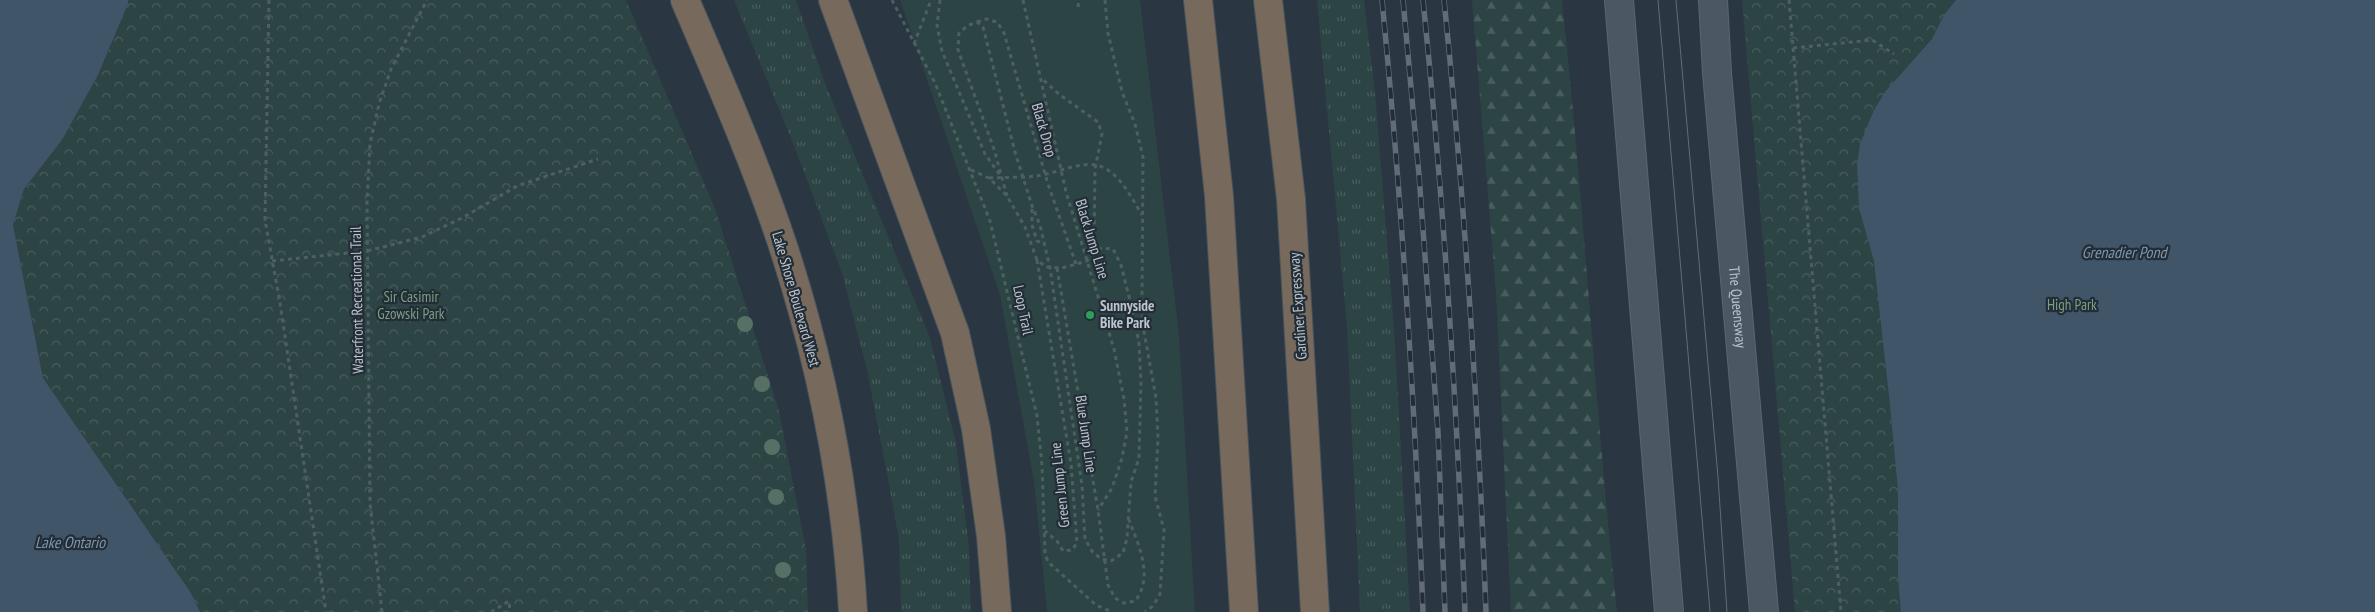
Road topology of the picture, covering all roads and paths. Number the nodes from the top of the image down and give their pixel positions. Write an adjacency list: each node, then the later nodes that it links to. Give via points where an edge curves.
1 (270, 0): 37 (path, via 265,220)
2 (427, 0): 35 (path, Waterfront Recreational Trail, via 391,69 379,104 370,144)
3 (685, 0): 52 (highway, Lake Shore Boulevard West, via 748,150 784,250 812,346 841,485)
4 (833, 0): 53 (highway, via 955,333 976,429 991,536)
5 (892, 0): 18 (path, Loop Trail)
6 (931, 0): 18 (path)
7 (940, 0): 29 (path, via 937,25 942,51 985,154)
8 (1023, 0): 21 (path, Black Jump Line)
9 (1079, 0): 16 (path)
10 (1105, 0): 32 (path, via 1108,33 1122,92 1136,124 1143,156)
11 (1198, 0): 56 (highway, via 1219,196)
12 (1268, 0): 57 (highway, Gardiner Expressway, via 1291,199)
13 (1619, 0): 58 (main road)
14 (1713, 0): 59 (main road, The Queensway)
15 (1789, 0): 19 (path)
16 (1078, 7)
17 (977, 22): 26 (path, Black Drop, via 997,22 1004,33); 27 (path, via 983,27); 29 (path, via 958,33 958,50)
18 (914, 44): 24 (path, Loop Trail, via 935,83)
19 (1793, 48): 20 (path, via 1872,40); 60 (path)
20 (1894, 54)
21 (1040, 76): 23 (path, via 1098,122 1102,134); 25 (path, Black Jump Line)
22 (598, 159): 35 (path, via 516,186 422,237)
23 (1096, 165): 25 (path); 32 (path, via 1109,172 1124,187); 34 (path)
24 (971, 170): 28 (path); 46 (path, Loop Trail, via 990,221 1037,416)
25 (1062, 171): 26 (path); 38 (path, Black Jump Line)
26 (1045, 174): 27 (path); 39 (path, Black Drop)
27 (1023, 177): 29 (path); 31 (path)
28 (989, 178): 29 (path); 30 (path)
29 (1002, 178): 30 (path)
30 (1007, 196): 36 (path, via 1025,227)
31 (1032, 206): 33 (path, via 1040,225); 33 (path, via 1032,226 1037,241)
32 (1142, 216): 42 (path, via 1142,299)
33 (1042, 243): 40 (path, Blue Jump Line)
34 (1094, 248): 38 (path); 43 (path, via 1113,249 1121,265)
35 (367, 252): 37 (path); 49 (path, Waterfront Recreational Trail, via 370,503)
36 (1037, 260): 40 (path); 46 (path, Green Jump Line, via 1071,464 1077,543 1072,550 1063,552 1057,541)
37 (272, 261): 48 (path)
38 (1087, 261): 39 (path); 44 (path, Black Jump Line, via 1114,349 1124,399 1126,432 1112,488)
39 (1076, 264): 41 (path)
40 (1050, 268): 41 (path); 47 (path, Blue Jump Line, via 1081,475 1085,539 1093,553)
41 (1057, 268): 44 (path)
42 (1147, 343): 43 (path); 55 (path, via 1157,414 1155,496 1164,530 1160,594)
43 (1140, 344): 45 (path, via 1139,458 1131,482)
44 (1098, 510): 47 (path)
45 (1129, 519): 47 (path, via 1123,553 1111,561); 47 (path, via 1141,551 1145,579 1142,592 1135,601 1124,603 1115,598 1108,586)
46 (1044, 530): 54 (path, Loop Trail, via 1048,562 1096,605)
47 (1106, 560)
48 (326, 612)
49 (382, 612)
50 (490, 612): 51 (path, via 509,601)
51 (510, 612)
52 (853, 612)
53 (996, 612)
54 (1112, 612)
55 (1145, 612)
56 (1244, 612)
57 (1315, 612)
58 (1668, 612)
59 (1764, 612)
60 (1841, 612)

